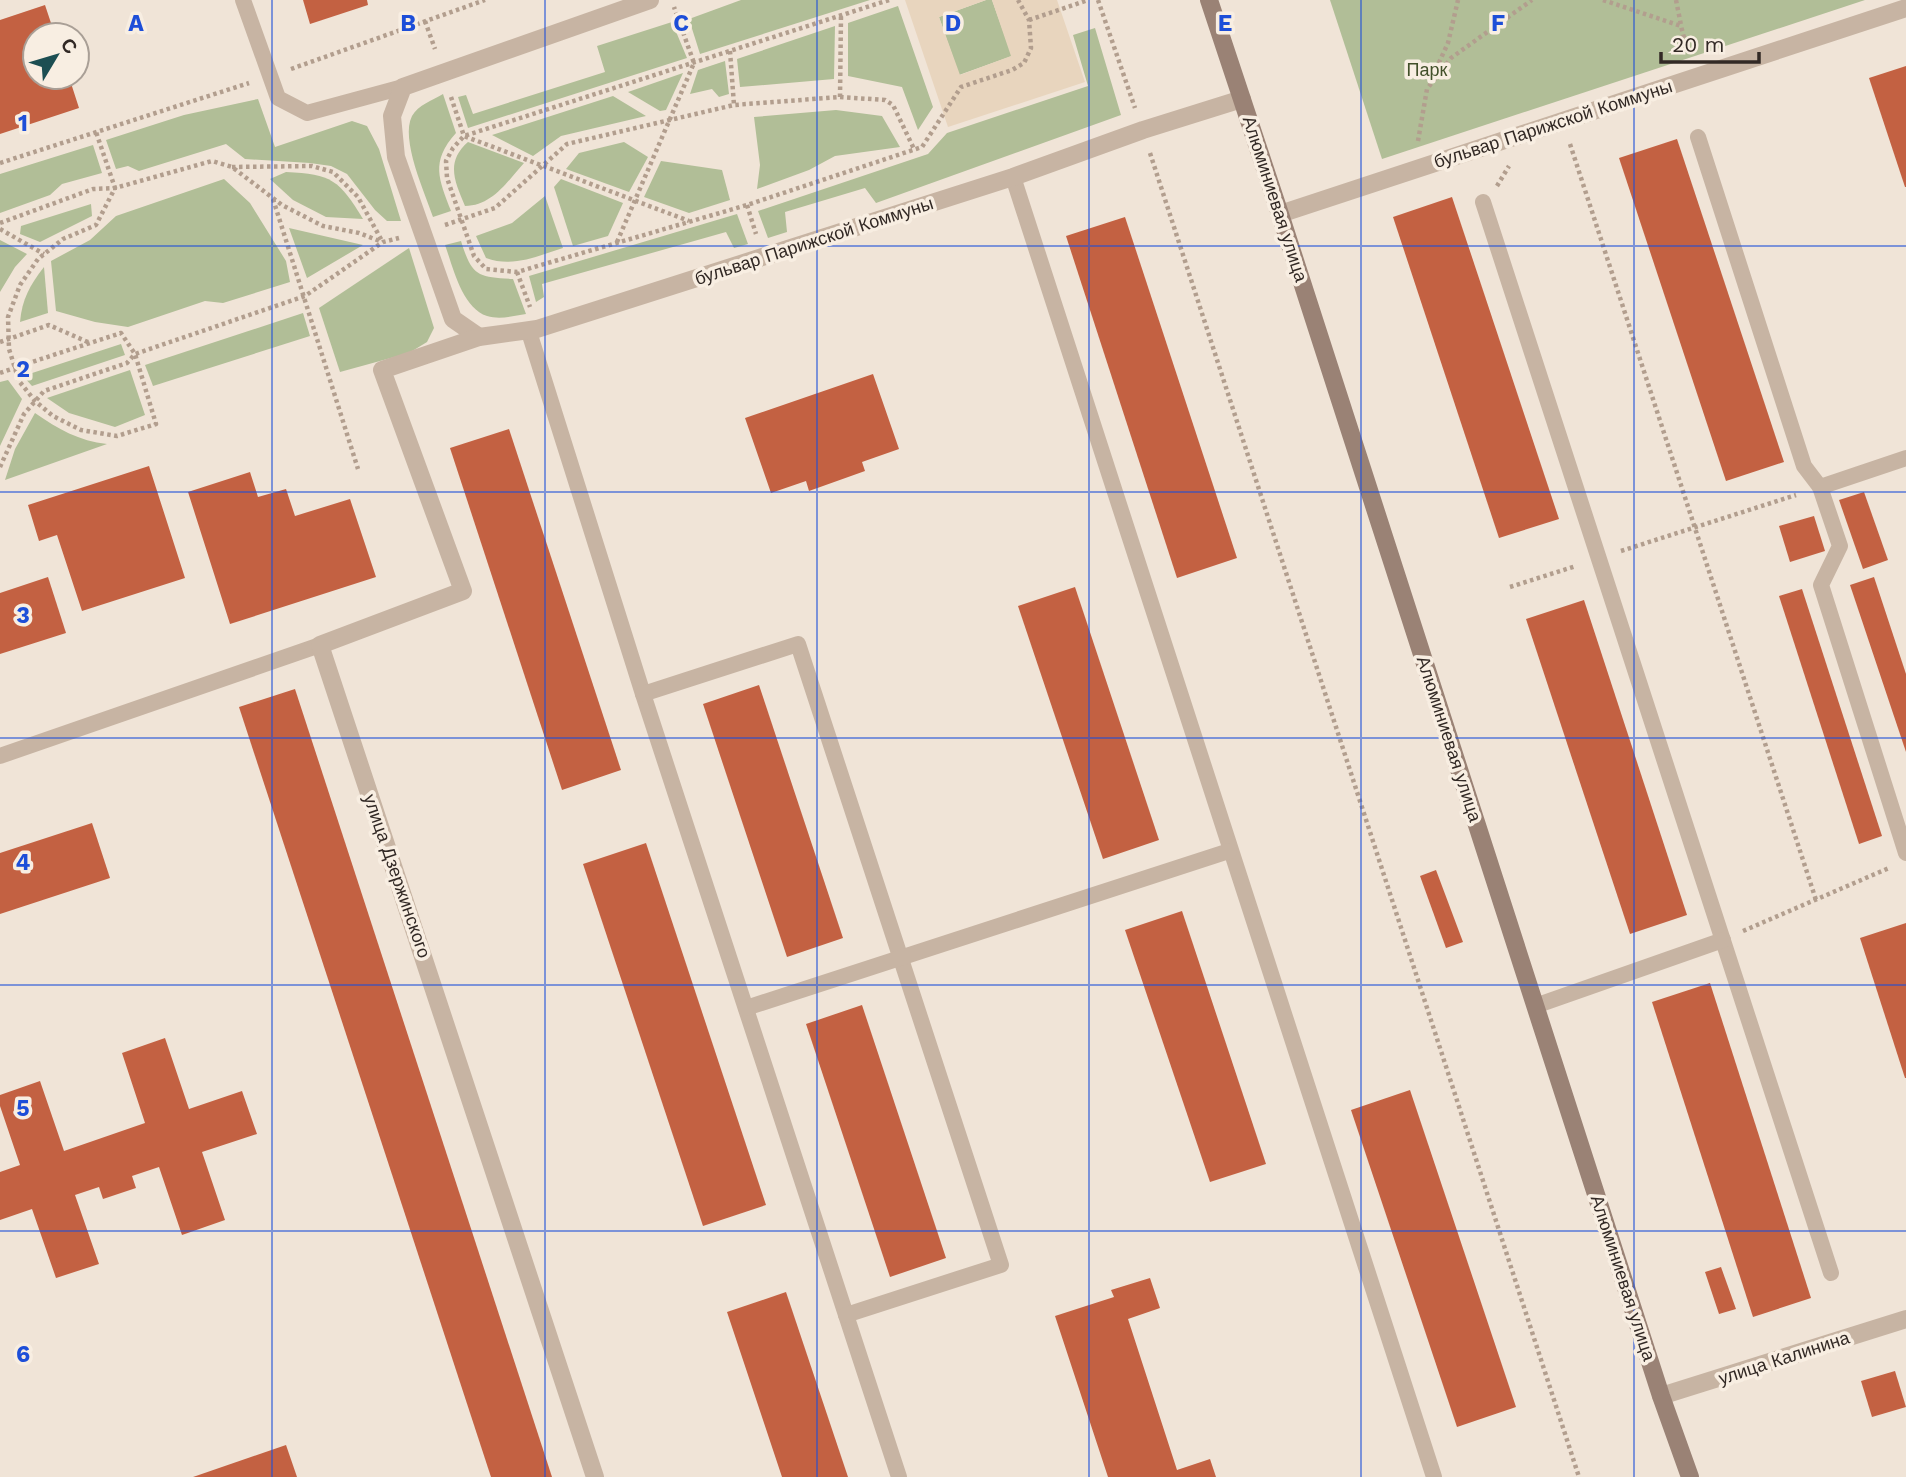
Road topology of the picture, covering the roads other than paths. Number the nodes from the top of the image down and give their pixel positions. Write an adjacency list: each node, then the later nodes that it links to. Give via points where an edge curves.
1 (243, 0): 5 (lane, via 278,98 307,113)
2 (650, 0): 5 (street)
3 (1209, 0): 6 (main road, Алюминиевая улица)
4 (1906, 8): 10 (street, бульвар Парижской Коммуны)
5 (403, 87): 12 (street, via 392,116 396,157 453,319)
6 (1242, 99): 8 (street, бульвар Парижской Коммуны); 10 (main road, Алюминиевая улица)
7 (1698, 137): 14 (lane, via 1804,466)
8 (1013, 177): 11 (street, бульвар Парижской Коммуны); 18 (lane)
9 (1483, 202): 20 (lane)
10 (1280, 214): 22 (main road, Алюминиевая улица)
11 (533, 330): 12 (street, бульвар Парижской Коммуны); 16 (lane)
12 (479, 337): 15 (street, бульвар Парижской Коммуны, via 382,370 463,591)
13 (1906, 458): 14 (lane)
14 (1820, 487): 19 (lane, via 1840,546 1821,585)
15 (320, 645): 17 (lane); 28 (street, улица Дзержинского)
16 (643, 694): 21 (lane, via 798,644); 23 (lane)
17 (0, 756)
18 (1229, 851): 21 (lane); 30 (lane)
19 (1900, 859)
20 (1723, 940): 22 (lane); 24 (lane)
21 (900, 958): 23 (lane); 25 (lane, via 1001,1265)
22 (1535, 1006): 27 (main road, Алюминиевая улица)
23 (746, 1008): 25 (lane)
24 (1831, 1273)
25 (846, 1315): 29 (lane)
26 (1906, 1319): 27 (street, улица Калинина)
27 (1661, 1396): 31 (main road, Алюминиевая улица)
28 (595, 1477)
29 (899, 1477)
30 (1434, 1477)
31 (1690, 1477)

